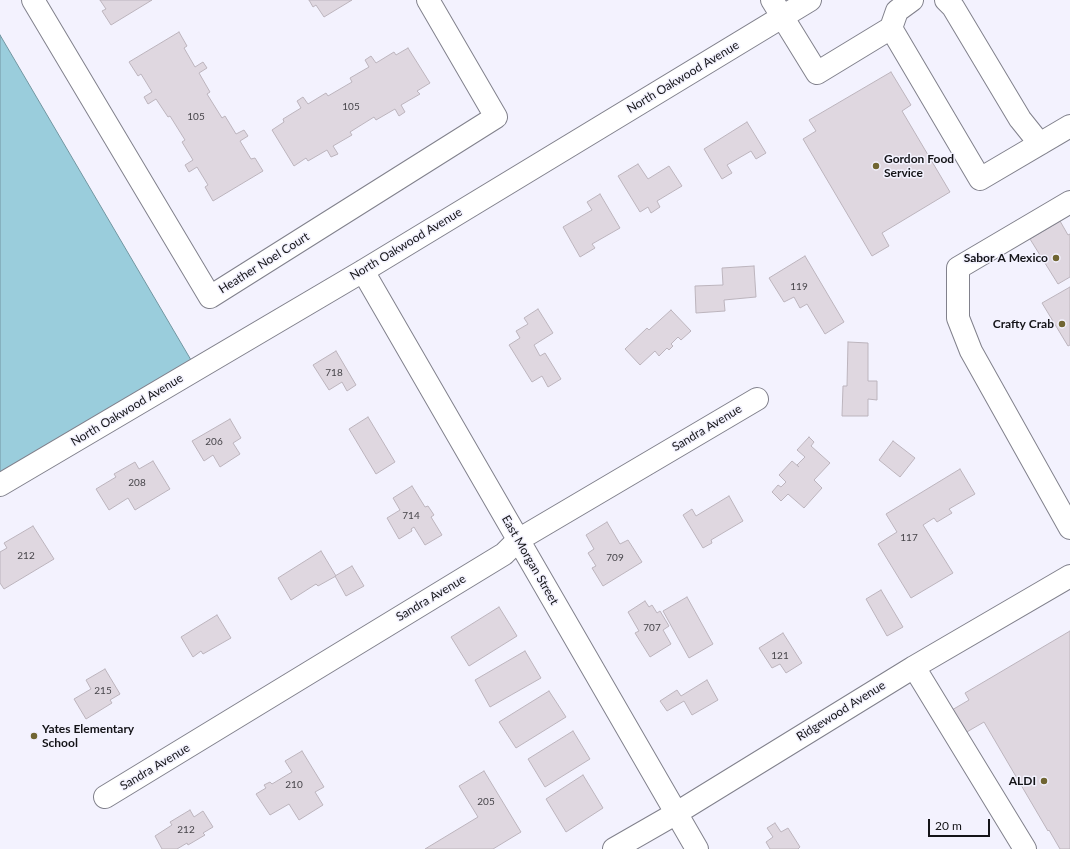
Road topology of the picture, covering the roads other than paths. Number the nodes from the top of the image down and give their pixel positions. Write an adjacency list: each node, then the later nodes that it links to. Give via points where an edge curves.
1 (32, 0): 2 (street, Heather Noel Court, via 210,297 496,117)
2 (428, 0)
3 (810, 0): 6 (street, North Oakwood Avenue)
4 (912, 0): 7 (street, via 897,11)
5 (946, 0): 9 (street, via 1020,119)
6 (777, 8): 7 (street, via 817,73); 11 (street, North Oakwood Avenue)
7 (891, 28): 9 (street, via 980,179)
8 (1070, 126): 9 (street)
9 (1040, 144)
10 (1070, 202): 14 (street, via 958,268 958,318 971,351)
11 (363, 270): 13 (street, North Oakwood Avenue); 15 (street, East Morgan Street)
12 (757, 399): 15 (street, Sandra Avenue)
13 (0, 485)
14 (1070, 528)
15 (518, 540): 18 (street, Sandra Avenue, via 497,558); 19 (street, East Morgan Street)
16 (1070, 576): 17 (street, Ridgewood Avenue)
17 (914, 667): 19 (street, Ridgewood Avenue); 22 (street)
18 (105, 798)
19 (675, 814): 20 (street, Ridgewood Avenue); 21 (street, East Morgan Street)
20 (614, 849)
21 (697, 849)
22 (1025, 849)

